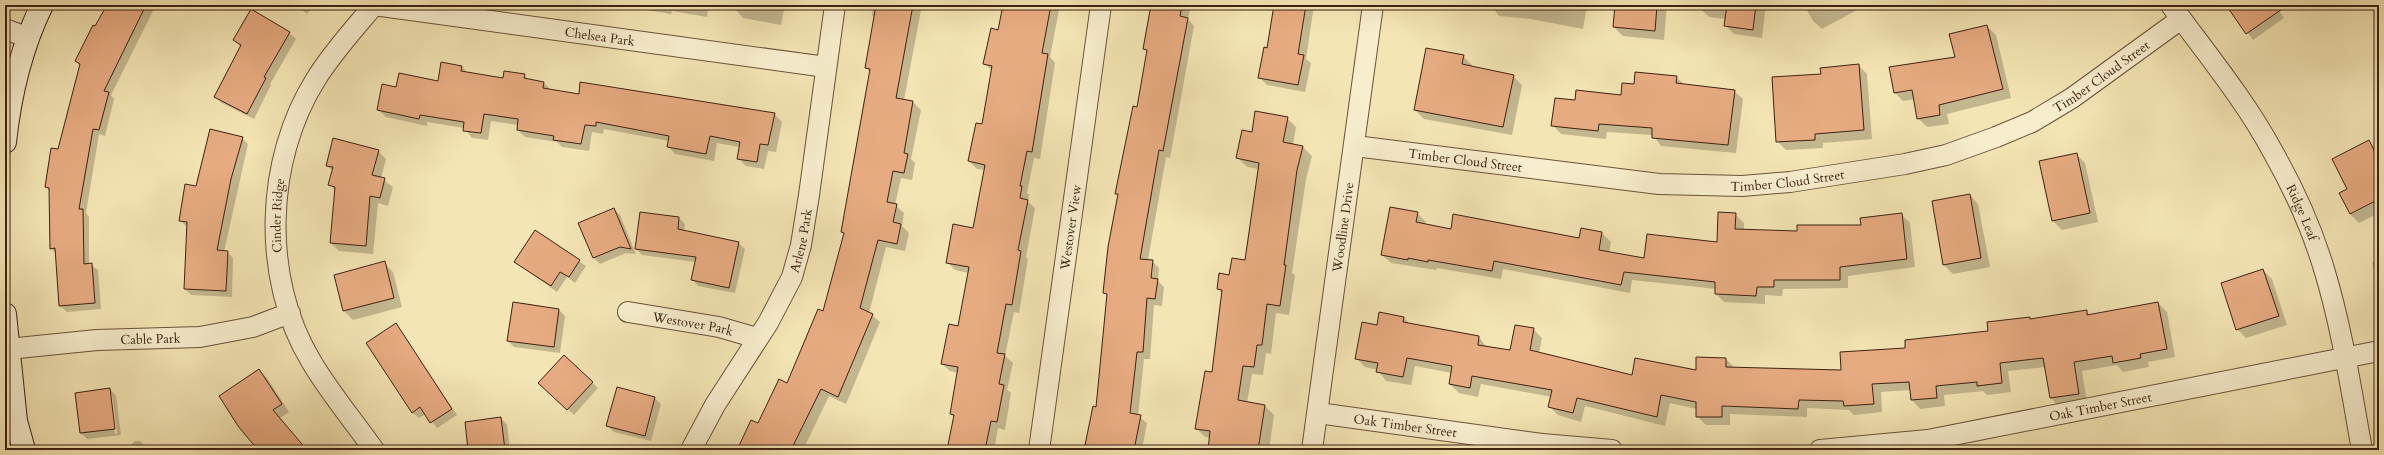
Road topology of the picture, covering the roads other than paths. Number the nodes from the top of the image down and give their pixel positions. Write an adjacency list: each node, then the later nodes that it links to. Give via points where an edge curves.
1 (42, 5): 8 (street)
2 (374, 5): 9 (street, Chelsea Park); 13 (street, Cinder Ridge, via 315,80 296,120 283,163 277,207 277,251)
3 (835, 5): 9 (street, Arlene Park)
4 (1101, 5): 23 (street, Westover View)
5 (1373, 5): 11 (street, Woodline Drive)
6 (2176, 12): 11 (street, Timber Cloud Street, via 2072,98 2032,122 1946,155 1905,164 1790,182 1742,186 1659,184); 18 (street, Ridge Leaf, via 2243,104 2273,152 2302,208 2324,268)
7 (5, 29): 8 (street)
8 (29, 38): 10 (street, via 13,94)
9 (826, 67): 15 (street, Arlene Park, via 801,245 785,291)
10 (5, 142)
11 (1355, 146): 19 (street, Woodline Drive)
12 (628, 312): 15 (street, Westover Park, via 720,327)
13 (290, 313): 16 (street, Cable Park, via 253,326 200,337 97,340); 21 (street, Cinder Ridge, via 311,361)
14 (5, 314): 16 (street)
15 (757, 338): 22 (street, Arlene Park, via 714,405)
16 (8, 349): 20 (street, via 16,421)
17 (2379, 351): 18 (street, Oak Timber Street)
18 (2345, 358): 26 (street, Oak Timber Street, via 1928,440); 27 (street, Ridge Leaf)
19 (1318, 413): 24 (street, Woodline Drive); 25 (street, Oak Timber Street, via 1542,444)
20 (24, 450)
21 (374, 450)
22 (691, 450)
23 (1039, 450)
24 (1312, 450)
25 (1612, 450)
26 (1820, 450)
27 (2362, 450)

